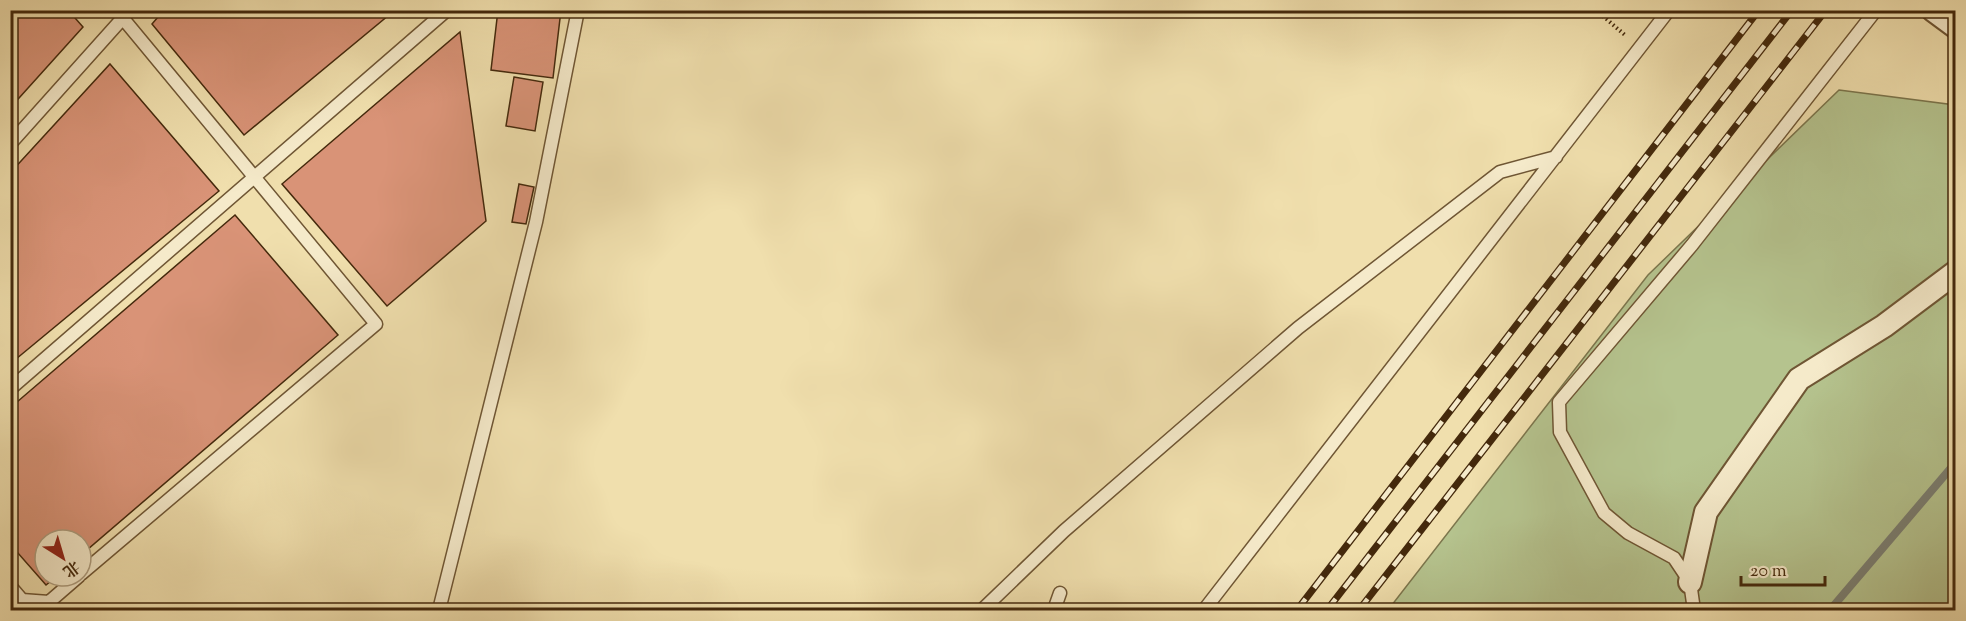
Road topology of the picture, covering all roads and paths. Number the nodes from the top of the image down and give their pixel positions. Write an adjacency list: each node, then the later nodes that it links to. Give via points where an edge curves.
1 (447, 10): 12 (lane)
2 (578, 10): 20 (lane, via 536,222)
3 (1596, 10): 9 (path)
4 (1669, 10): 9 (lane)
5 (1876, 10): 16 (lane, via 1692,245 1559,402 1560,432 1604,513 1628,533 1674,558)
6 (1933, 10): 8 (street)
7 (123, 13): 10 (lane); 12 (lane)
8 (1956, 27)
9 (1640, 48): 11 (lane)
10 (10, 144)
11 (1556, 157): 21 (lane, via 1500,172 1298,328 1064,531); 23 (lane)
12 (255, 177): 14 (lane); 15 (lane, via 376,324)
13 (1956, 272): 16 (street, via 1884,326 1799,379 1706,512)
14 (10, 389)
15 (93, 564)
16 (1689, 582): 24 (lane)
17 (10, 586): 18 (lane, via 22,600 49,602)
18 (65, 588)
19 (1060, 593): 22 (lane)
20 (439, 610)
21 (982, 610)
22 (1053, 610)
23 (1204, 610)
24 (1694, 610)

